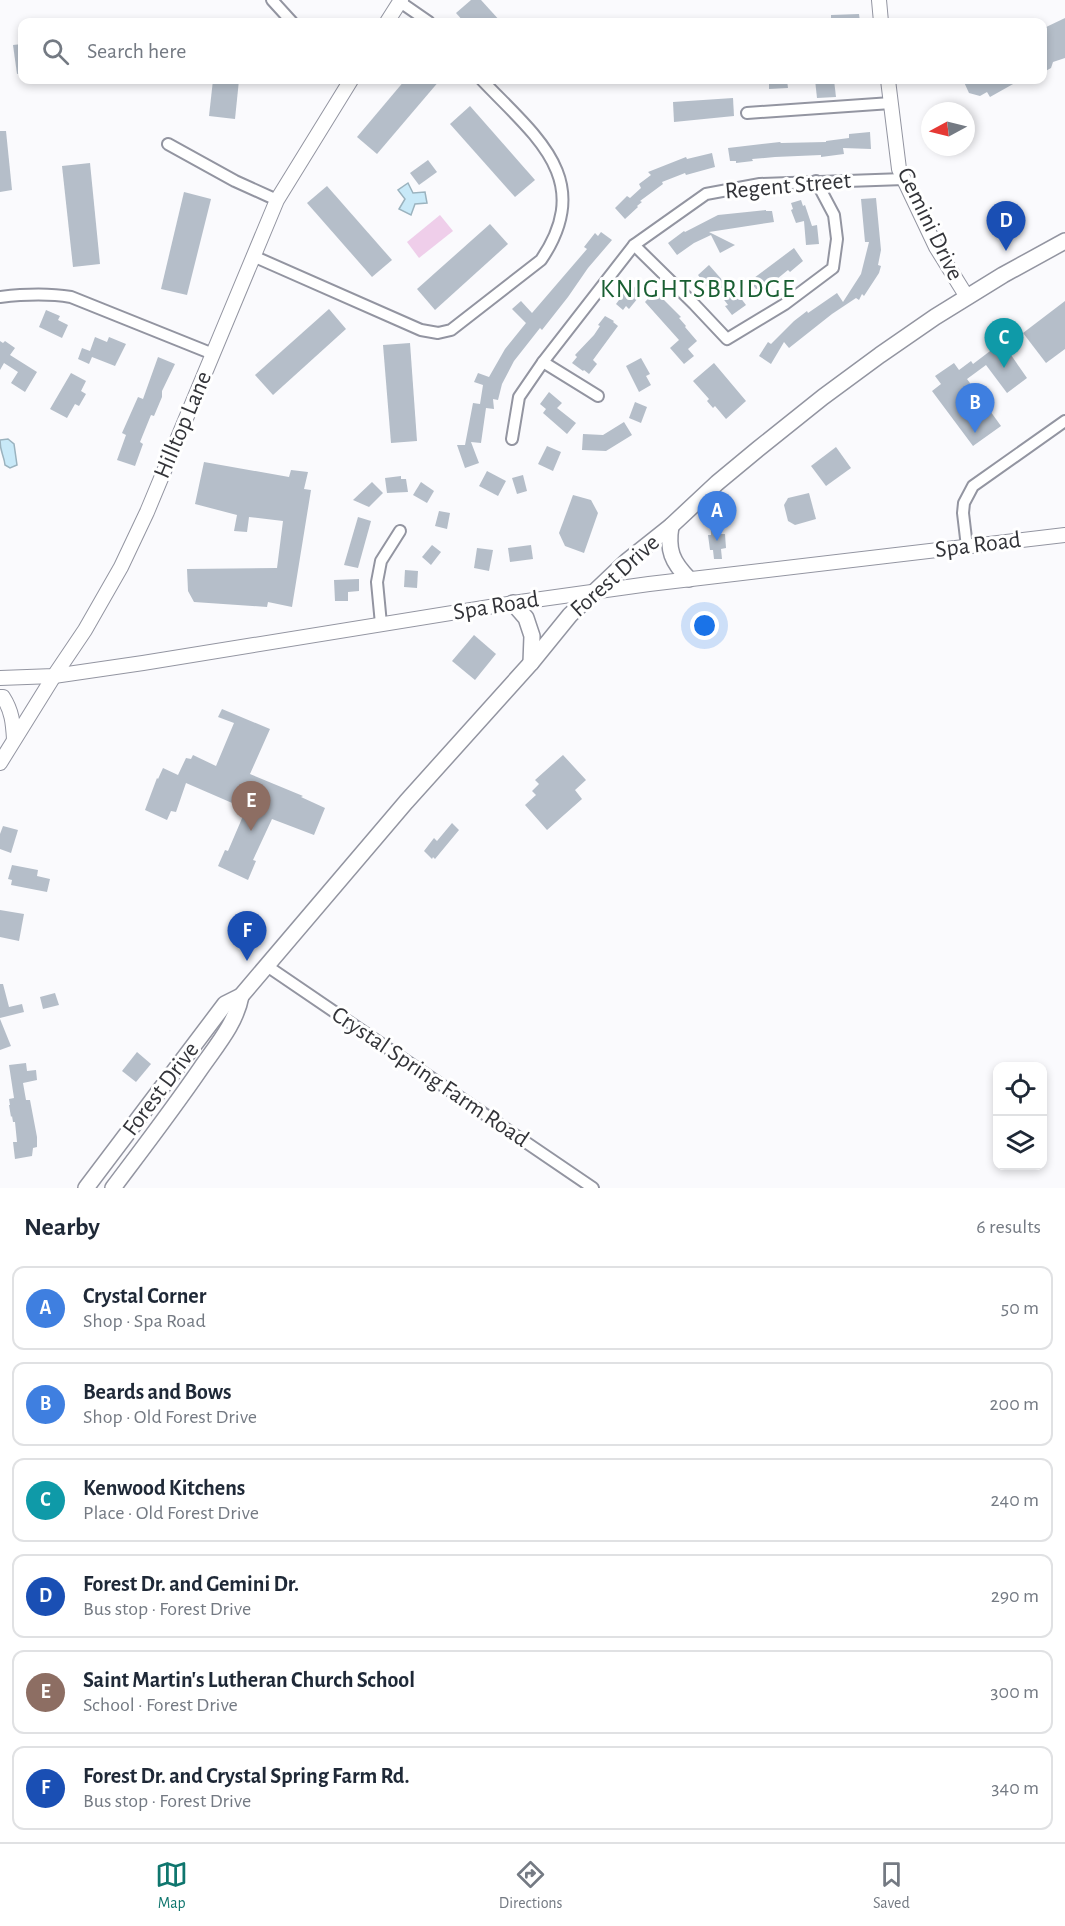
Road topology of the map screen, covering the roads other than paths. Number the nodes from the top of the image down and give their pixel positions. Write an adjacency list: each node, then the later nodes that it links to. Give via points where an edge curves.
1 (272, 0): 4 (street)
2 (879, 0): 7 (street)
3 (401, 1): 5 (street); 6 (street)
4 (288, 18)
5 (390, 18)
6 (424, 18)
7 (881, 18)
8 (348, 84): 16 (street, Hilltop Lane)
9 (486, 84): 19 (street, via 546,149 560,175 560,224 541,260 451,330 421,330)
10 (889, 84): 11 (street, Gemini Drive)
11 (891, 103): 12 (street); 14 (street, Gemini Drive)
12 (747, 113)
13 (168, 144): 16 (street)
14 (903, 179): 15 (street, Regent Street); 21 (street, Gemini Drive, via 936,247)
15 (816, 181): 18 (street, Regent Street, via 760,184 706,194); 18 (street, via 834,215 837,239 833,268 785,304 727,339)
16 (277, 200): 19 (street, Hilltop Lane)
17 (1065, 241): 21 (main road, Forest Drive)
18 (634, 245): 23 (street, Regent Street)
19 (253, 256): 22 (street, Hilltop Lane)
20 (0, 297): 22 (street, via 28,293 71,297)
21 (967, 297): 27 (main road, Forest Drive, via 823,397 717,483)
22 (213, 354): 36 (street, Hilltop Lane, via 121,567)
23 (543, 362): 24 (street); 26 (street, Regent Street, via 519,397)
24 (598, 396)
25 (1065, 421): 30 (street, via 973,486 963,513)
26 (512, 439)
27 (671, 526): 31 (main road, via 672,556); 32 (main road, Forest Drive)
28 (400, 531): 34 (street, via 381,561 377,582)
29 (1065, 535): 30 (street, Spa Road)
30 (968, 547): 31 (street, Spa Road)
31 (689, 579): 32 (street, Spa Road)
32 (593, 592): 33 (street, Spa Road); 35 (main road, Forest Drive)
33 (513, 603): 34 (street, Spa Road); 35 (main road, via 526,618 532,636)
34 (381, 624): 36 (street, Spa Road)
35 (531, 663): 41 (main road, Forest Drive)
36 (54, 676): 37 (street, Spa Road); 39 (street, Hilltop Lane)
37 (0, 678)
38 (0, 697): 39 (street, via 12,717)
39 (14, 739): 40 (street, Hilltop Lane)
40 (0, 763)
41 (267, 966): 42 (main road, Forest Drive); 45 (street, Crystal Spring Farm Road)
42 (242, 996): 43 (main road, Forest Drive, via 225,1005); 44 (main road, Forest Drive, via 238,1012 211,1054)
43 (86, 1188)
44 (113, 1188)
45 (593, 1188)

